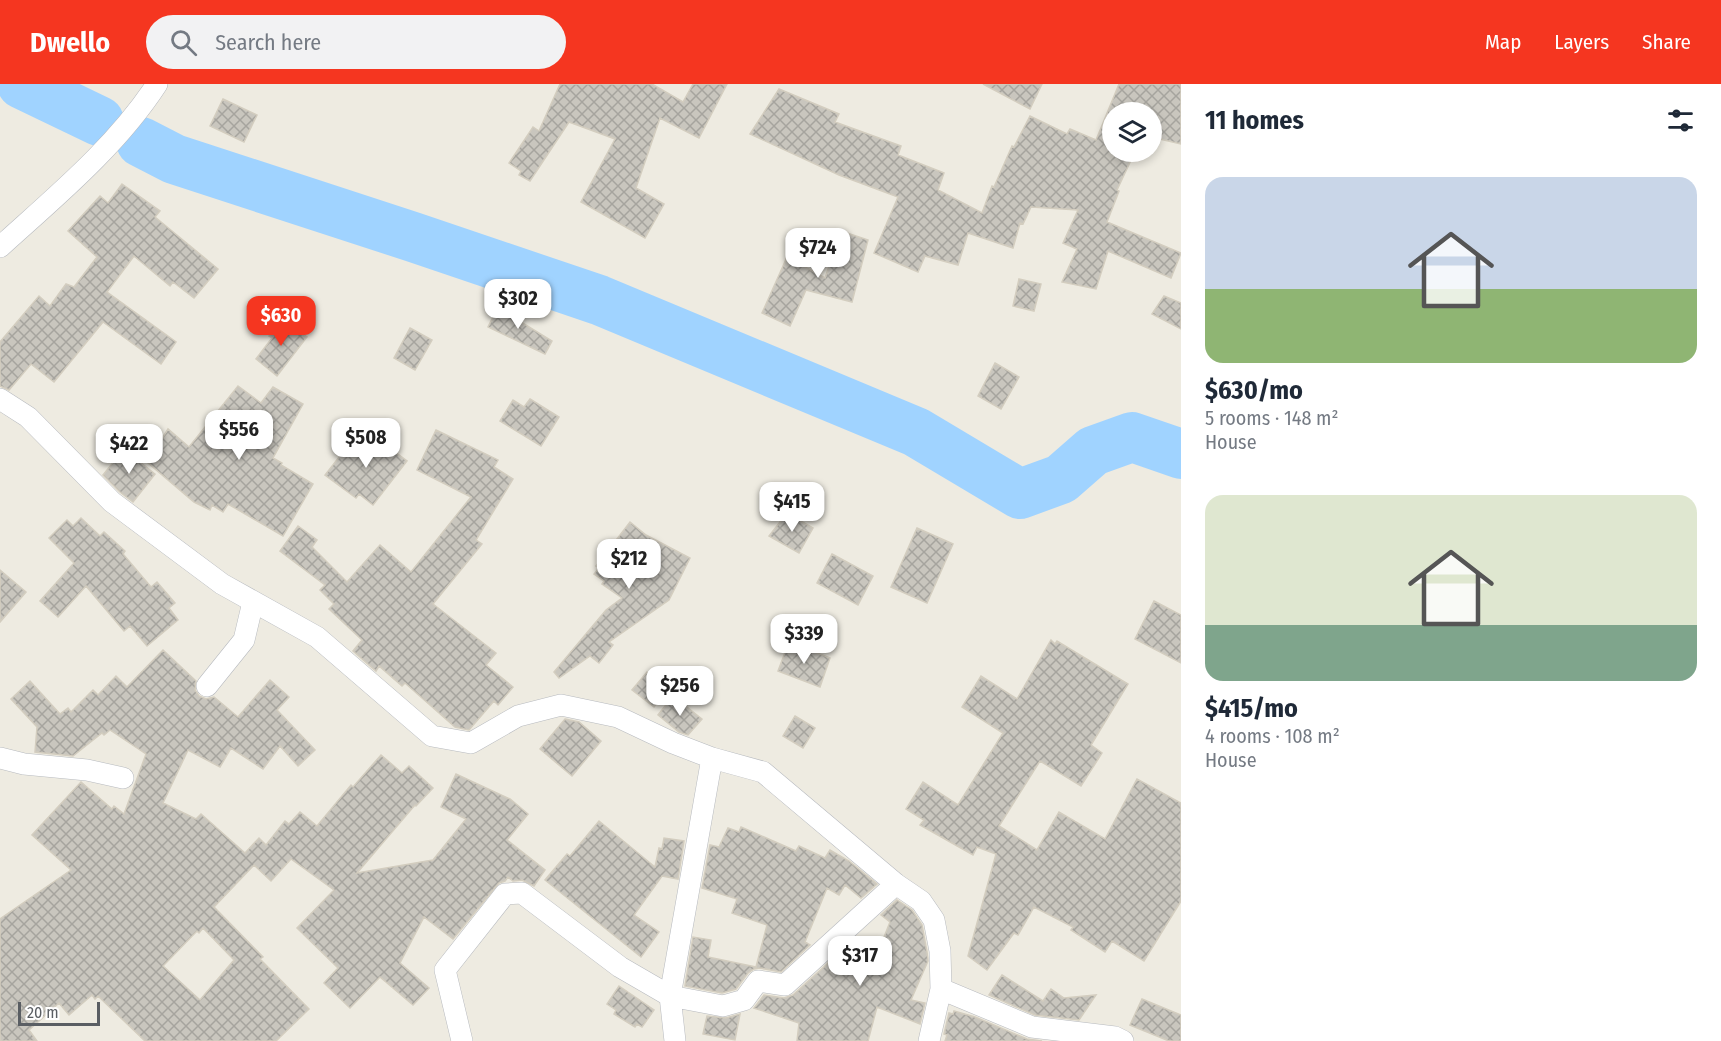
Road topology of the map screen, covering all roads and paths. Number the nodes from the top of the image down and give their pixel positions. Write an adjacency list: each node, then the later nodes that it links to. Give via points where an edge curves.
1 (157, 84): 2 (street, via 134,116 88,165)
2 (0, 247)
3 (0, 399): 4 (street, via 28,417 112,502 222,584)
4 (253, 602): 5 (street, via 244,640); 7 (street, via 317,637 432,736 471,743 519,716 561,705 618,717)
5 (207, 686)
6 (0, 758): 8 (street)
7 (712, 758): 9 (street, via 763,772); 11 (street)
8 (123, 778)
9 (896, 884): 10 (street, via 921,901 934,920); 11 (street, via 785,985 758,981 744,1000 723,1006)
10 (941, 989): 14 (street); 15 (street, via 1032,1027)
11 (670, 996): 12 (street, via 620,967 522,893 506,894 445,970); 13 (street)
12 (462, 1041)
13 (675, 1041)
14 (929, 1041)
15 (1123, 1041)

